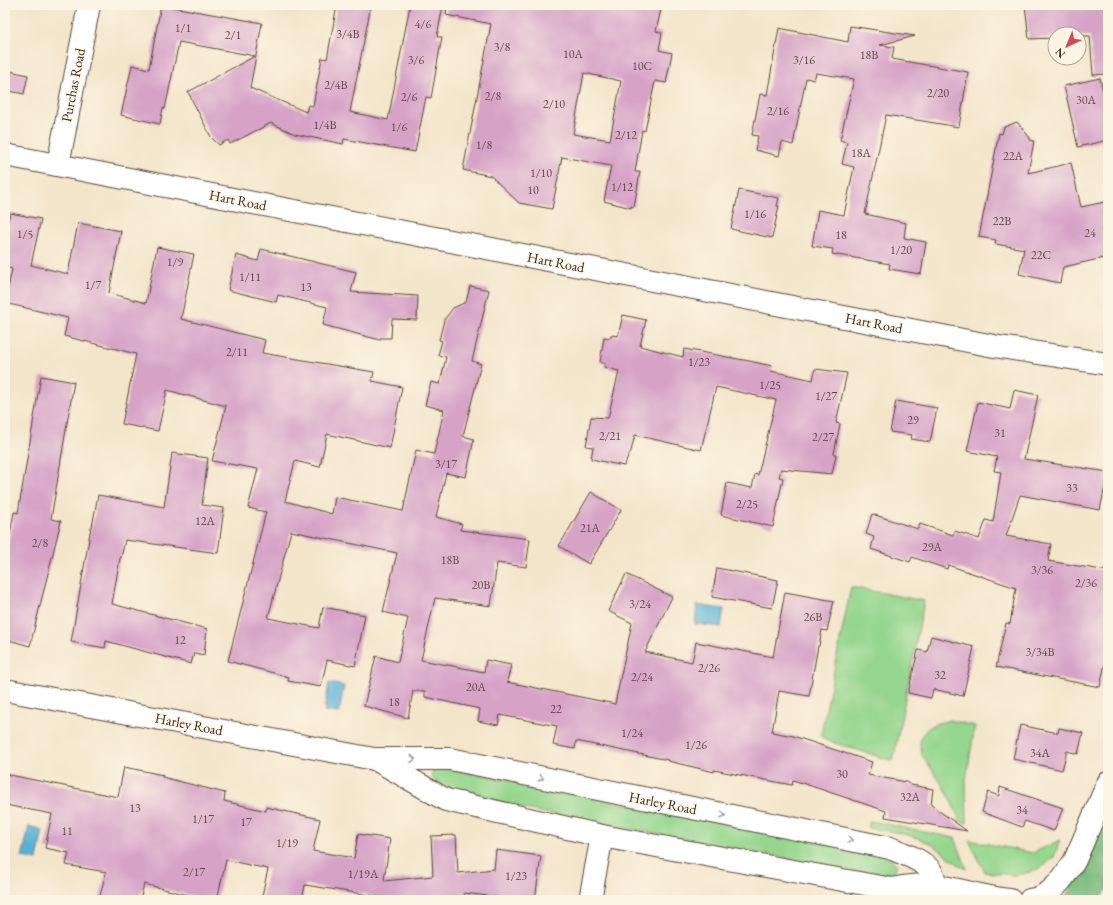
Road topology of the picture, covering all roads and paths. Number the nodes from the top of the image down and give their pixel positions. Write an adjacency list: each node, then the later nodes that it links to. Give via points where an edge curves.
1 (89, 5): 3 (street, Purchas Road)
2 (5, 155): 3 (street, Hart Road)
3 (58, 165): 4 (street, Hart Road, via 978,343)
4 (1108, 364)
5 (5, 690): 6 (street, Harley Road)
6 (374, 759): 8 (street, Harley Road, via 446,800); 9 (street, Harley Road, one-way to 9, via 450,759 890,848 930,869)
7 (1108, 783): 12 (street, via 1067,871 1053,889 1041,897)
8 (602, 836): 9 (street, Harley Road, via 892,889); 10 (street)
9 (935, 886): 11 (street, Harley Road)
10 (590, 900)
11 (1010, 900)
12 (1030, 900)

